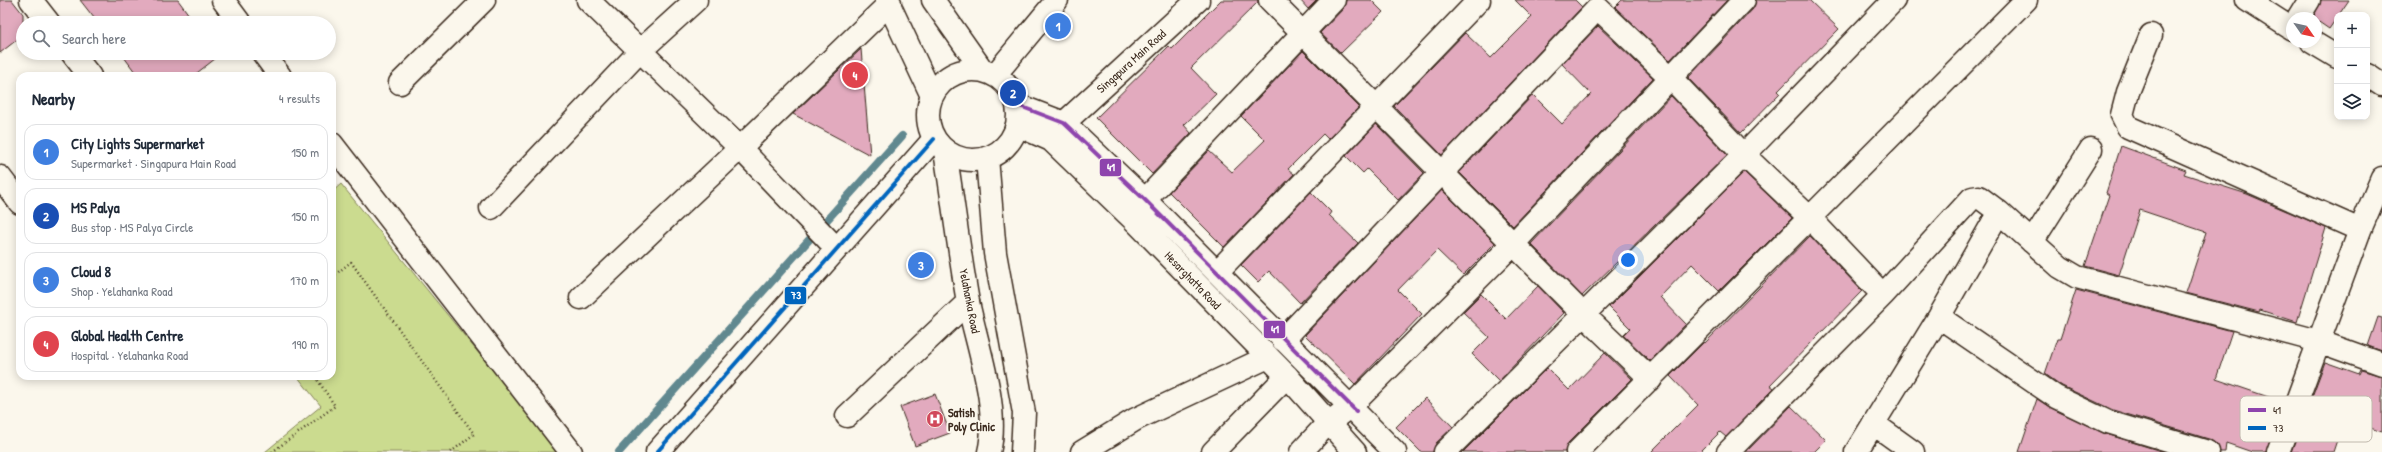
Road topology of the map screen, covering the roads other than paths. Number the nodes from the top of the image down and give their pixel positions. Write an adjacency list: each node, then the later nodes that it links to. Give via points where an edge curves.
1 (31, 0): 20 (street)
2 (223, 0): 21 (street)
3 (484, 0): 35 (street)
4 (588, 0): 26 (street)
5 (696, 0): 26 (street)
6 (933, 0): 32 (street)
7 (1057, 0): 32 (street)
8 (1198, 0): 40 (street, Singapura Main Road)
9 (1270, 0): 23 (street)
10 (1334, 0): 23 (street)
11 (1479, 0): 38 (street)
12 (1744, 0): 33 (street)
13 (1894, 0): 45 (street)
14 (2026, 0): 54 (street)
15 (2247, 0): 22 (street)
16 (2309, 0): 19 (street)
17 (888, 1): 37 (street); 42 (street)
18 (1598, 3): 33 (street); 47 (street)
19 (2302, 12)
20 (44, 16)
21 (235, 16)
22 (2286, 22)
23 (1302, 32): 38 (street); 51 (street)
24 (2151, 35): 55 (street, via 2128,92 2122,115 2128,127)
25 (2322, 48): 27 (street)
26 (640, 51): 42 (street); 52 (street)
27 (2334, 55)
28 (77, 60): 30 (street)
29 (268, 60): 31 (street)
30 (87, 72)
31 (277, 72)
32 (989, 73): 37 (street, via 968,70 953,74); 39 (street, via 1005,83 1013,93)
33 (1670, 77): 45 (street); 58 (street)
34 (2370, 77): 36 (street)
35 (400, 83)
36 (2382, 85)
37 (932, 96): 41 (street, via 928,111 929,126)
38 (1377, 106): 47 (street); 59 (street)
39 (1017, 115): 40 (street, Hesarghatta Road); 46 (street, via 1008,143)
40 (1058, 131): 51 (street, Hesarghatta Road); 67 (street, Hesarghatta Road, via 1137,223)
41 (940, 145): 46 (street, via 960,158); 57 (street); 62 (street, Yelahanka Road)
42 (740, 148): 57 (street); 61 (street)
43 (336, 149): 77 (street)
44 (2091, 149): 56 (street)
45 (1744, 155): 54 (street); 63 (street)
46 (987, 158): 80 (street, via 995,253 1024,413)
47 (1443, 172): 58 (street); 65 (street)
48 (0, 177): 50 (street)
49 (2382, 178): 55 (street)
50 (16, 198)
51 (1145, 200): 59 (street, Hesarghatta Road)
52 (491, 208)
53 (1999, 212): 56 (street); 60 (street, via 1979,197 1972,198); 64 (street)
54 (1811, 219): 60 (street); 70 (street)
55 (2360, 230): 66 (street)
56 (2032, 242): 66 (street, via 2060,267 2077,277)
57 (832, 243): 78 (street)
58 (1514, 243): 63 (street); 72 (street)
59 (1216, 272): 65 (street, Hesarghatta Road)
60 (1883, 295): 88 (street)
61 (581, 298)
62 (968, 302): 73 (street); 79 (street, Yelahanka Road, via 988,385 992,442)
63 (1584, 315): 70 (street); 86 (street)
64 (1939, 317): 75 (street); 91 (street, via 2056,397 2108,422)
65 (1283, 340): 72 (street, Hesarghatta Road)
66 (2318, 341): 68 (street); 71 (street)
67 (1268, 357): 69 (street, Hesarghatta Road); 81 (street, via 1136,419)
68 (2382, 364)
69 (1287, 376): 74 (street, Hesarghatta Road); 82 (street)
70 (1651, 378): 87 (street)
71 (2298, 396)
72 (1351, 406): 74 (street); 85 (street, Hesarghatta Road)
73 (847, 416)
74 (1328, 423): 83 (street); 84 (street, Hesarghatta Road)
75 (1874, 424): 89 (street); 90 (street)
76 (2282, 442): 92 (street)
77 (571, 452)
78 (657, 452)
79 (989, 452)
80 (1022, 452)
81 (1082, 452)
82 (1213, 452)
83 (1301, 452)
84 (1356, 452)
85 (1395, 452)
86 (1445, 452)
87 (1577, 452)
88 (1728, 452)
89 (1856, 452)
90 (1913, 452)
91 (2208, 452)
92 (2278, 452)

